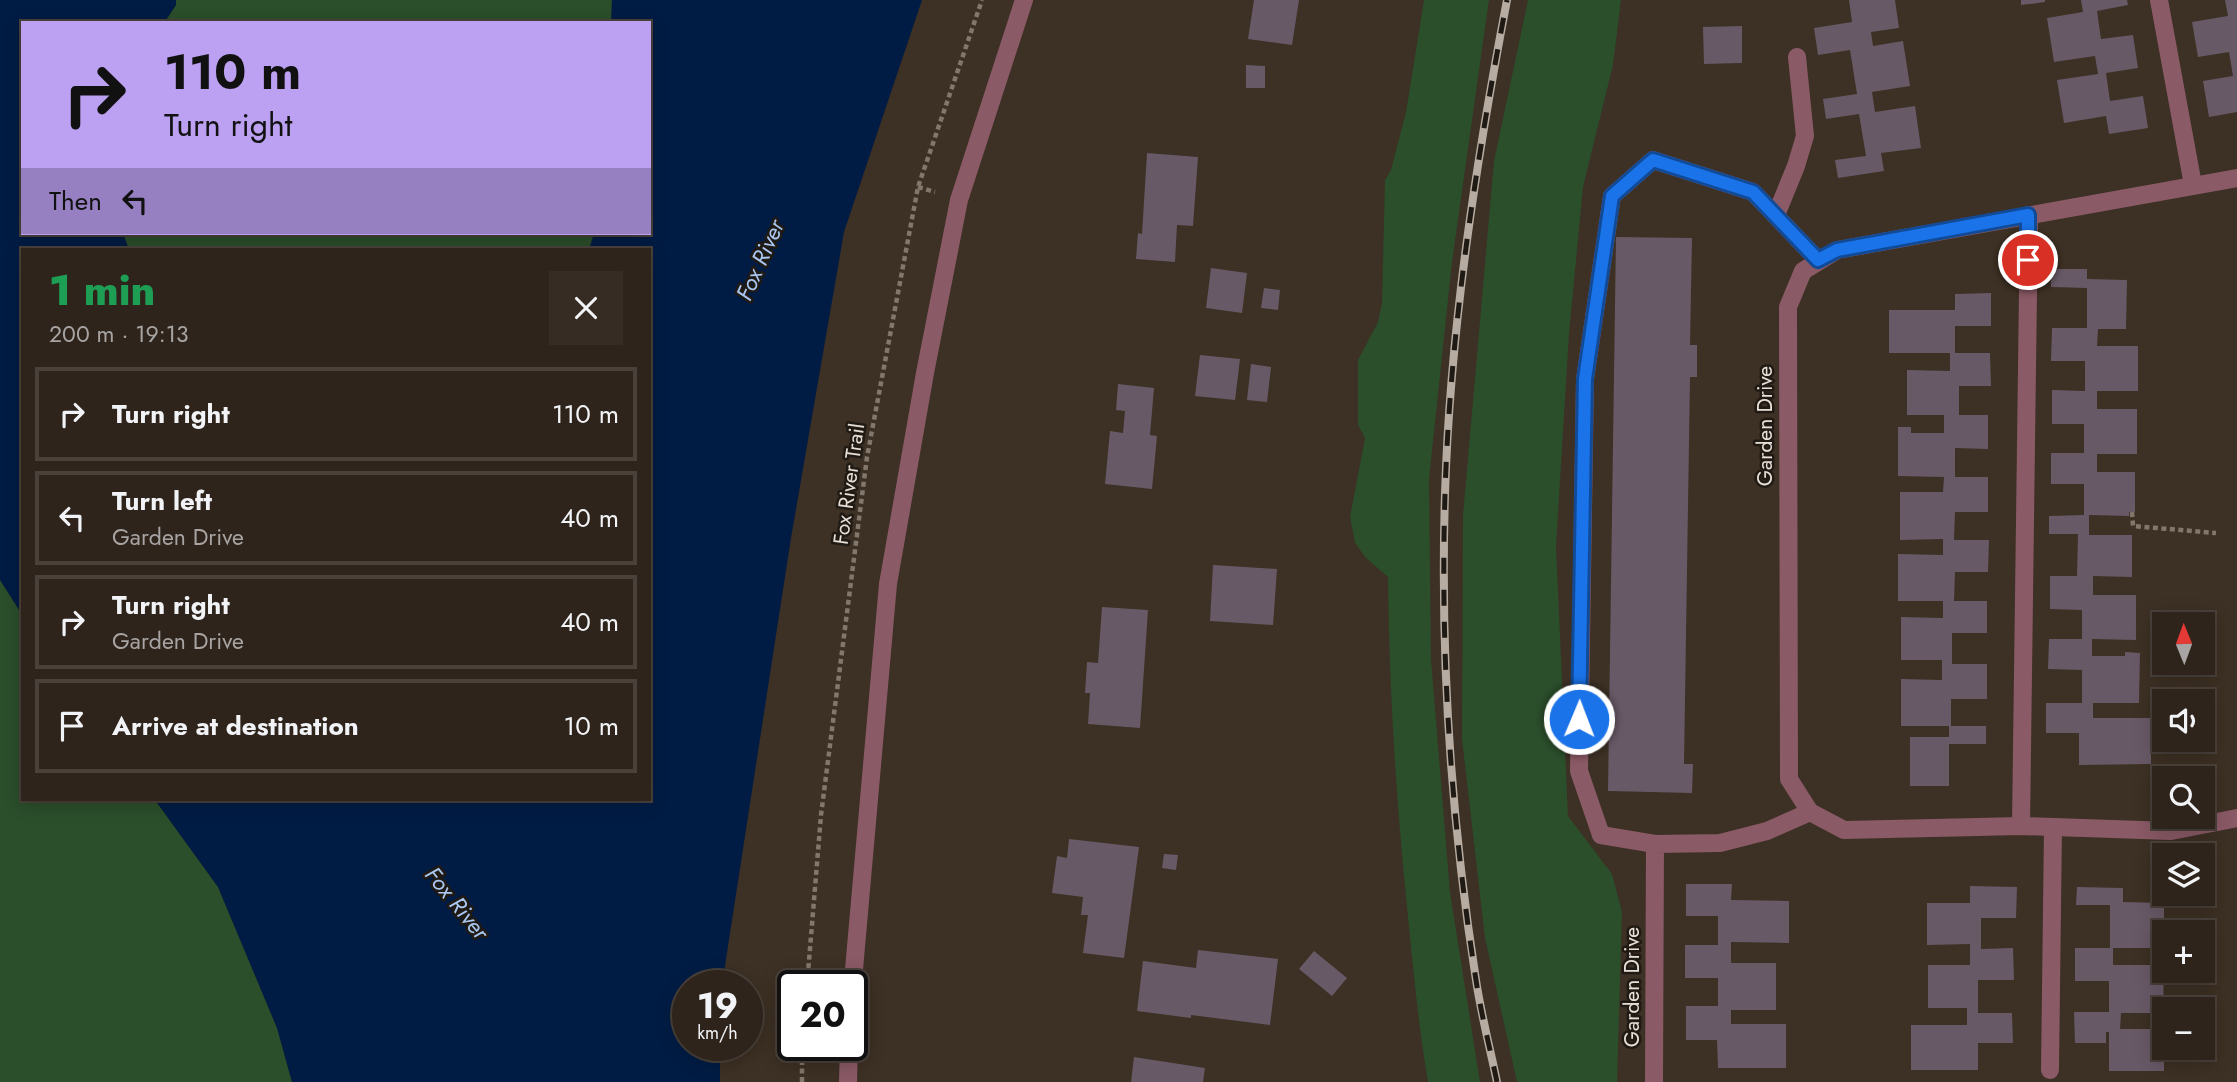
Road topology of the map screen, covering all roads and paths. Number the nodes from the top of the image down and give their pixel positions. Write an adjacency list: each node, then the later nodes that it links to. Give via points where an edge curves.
1 (982, 0): 17 (path, Fox River Trail, via 918,187 867,457 821,815)
2 (1024, 0): 18 (street, via 959,200 897,531 888,584)
3 (2160, 0): 6 (street)
4 (1797, 57): 7 (street, via 1805,136)
5 (2237, 178): 6 (street, Garden Drive)
6 (2193, 185): 8 (street, Garden Drive)
7 (1776, 215): 9 (street); 16 (street, via 1753,192 1653,160 1612,196 1585,379 1578,771 1601,835)
8 (2028, 215): 9 (street, Garden Drive, via 1837,250); 14 (street)
9 (1818, 260): 12 (street, Garden Drive, via 1803,271 1788,307 1789,779)
10 (2132, 512): 11 (path, via 2133,526)
11 (2216, 533)
12 (1810, 812): 14 (street, Garden Drive, via 1844,830); 16 (street, via 1767,831 1720,843)
13 (2237, 818): 15 (street, Garden Drive, via 2171,831)
14 (2021, 826): 15 (street, Garden Drive)
15 (2053, 827): 21 (street)
16 (1654, 844): 24 (street, Garden Drive)
17 (808, 970)
18 (854, 970)
19 (802, 1061): 22 (path)
20 (849, 1061): 23 (street)
21 (2050, 1070)
22 (802, 1082)
23 (848, 1082)
24 (1654, 1082)

